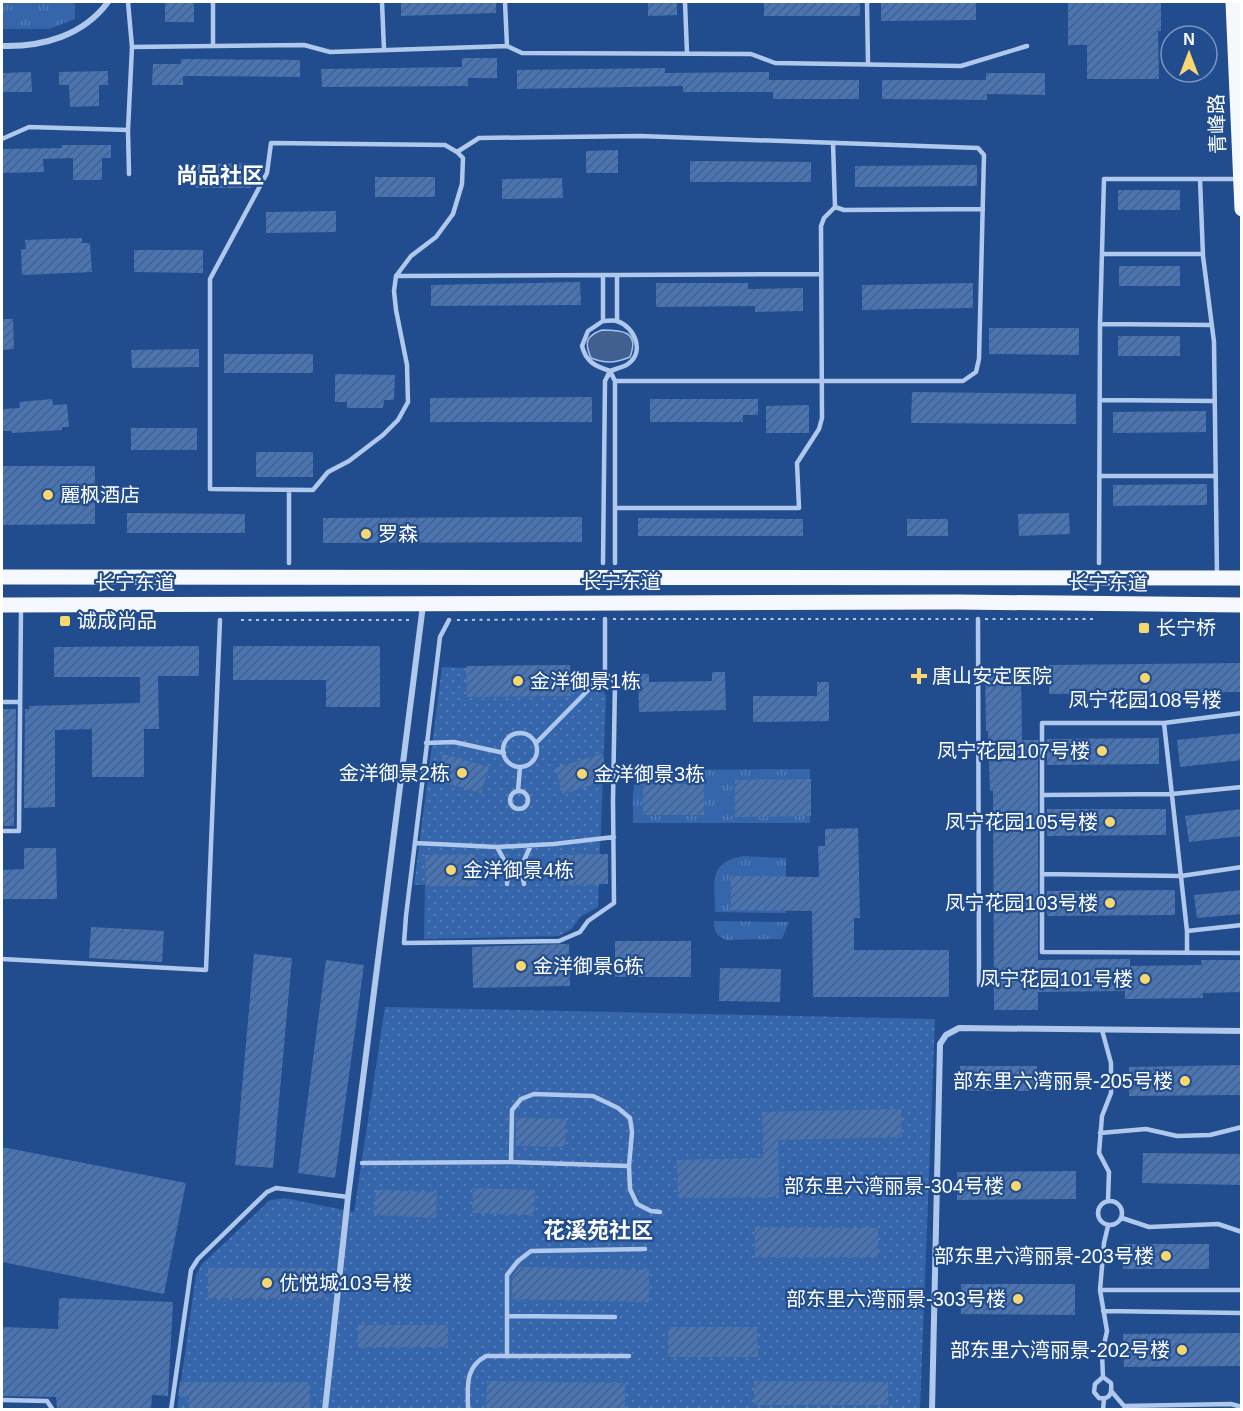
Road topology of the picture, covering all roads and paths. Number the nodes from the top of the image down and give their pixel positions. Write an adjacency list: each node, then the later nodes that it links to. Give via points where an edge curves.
1 (108, 2): 10 (street, via 82,27 56,40)
2 (128, 2): 13 (lane)
3 (213, 2): 11 (lane)
4 (382, 2): 14 (lane)
5 (505, 2): 12 (lane)
6 (686, 2): 15 (lane)
7 (867, 2): 16 (lane)
8 (1233, 2): 26 (main road, 青峰路)
9 (1027, 45): 16 (lane, via 961,66)
10 (2, 46)
11 (213, 46): 13 (lane); 14 (lane, via 303,45 330,52)
12 (507, 46): 14 (lane); 15 (lane, via 522,53)
13 (132, 47): 17 (lane)
14 (384, 50)
15 (687, 53): 16 (lane, via 751,54 775,63)
16 (868, 64)
17 (128, 130): 18 (lane, via 29,127); 21 (lane)
18 (2, 139)
19 (833, 143): 20 (lane, via 640,136 479,138); 24 (lane); 25 (lane, via 978,148 984,154)
20 (457, 152): 32 (lane, via 463,158 462,184 453,214 436,237 411,256); 44 (lane, via 445,145 271,143 267,173 210,279 210,489)
21 (129, 174)
22 (1200, 179): 23 (lane); 27 (lane, via 1104,179); 28 (lane)
23 (1242, 179)
24 (835, 207): 25 (lane); 29 (lane, via 821,226)
25 (983, 209): 39 (lane, via 976,372 963,381)
26 (1242, 209)
27 (1102, 254): 28 (lane); 35 (lane)
28 (1203, 254): 36 (lane)
29 (821, 274): 31 (lane); 39 (lane)
30 (603, 275): 31 (lane); 32 (lane); 33 (lane)
31 (617, 275): 34 (lane)
32 (396, 276): 44 (lane, via 394,291 407,365 408,402 383,435 327,472 313,490)
33 (603, 321): 34 (lane); 37 (lane, via 588,331 582,346 584,356 594,365)
34 (617, 321): 37 (lane, via 631,331 637,342 636,354 628,364)
35 (1100, 324): 36 (lane); 40 (lane)
36 (1212, 325): 41 (lane)
37 (610, 371): 38 (lane); 47 (lane, via 605,381)
38 (615, 381): 39 (lane); 45 (lane)
39 (821, 381): 45 (lane, via 819,429 797,463 799,508)
40 (1100, 400): 41 (lane); 42 (lane)
41 (1215, 401): 43 (lane)
42 (1099, 476): 43 (lane); 49 (lane)
43 (1216, 476): 51 (lane)
44 (289, 490): 46 (lane)
45 (615, 508): 48 (lane)
46 (290, 562)
47 (603, 563)
48 (615, 563)
49 (1099, 563)
50 (2, 577): 51 (main road, 长宁东道)
51 (1217, 578): 52 (main road, 长宁东道)
52 (1242, 578)
53 (423, 604): 55 (main road, 长宁东道); 56 (main road, 长宁东道); 99 (street)
54 (2, 605): 55 (main road, 长宁东道)
55 (21, 605): 65 (lane)
56 (1242, 605)
57 (605, 619): 58 (path); 62 (path); 63 (lane)
58 (978, 619): 59 (path); 91 (lane)
59 (1098, 619)
60 (220, 620): 61 (path); 90 (lane, via 206,970)
61 (415, 620)
62 (449, 620): 68 (lane, via 440,637)
63 (605, 673): 69 (lane); 77 (lane, via 615,682)
64 (2, 702): 65 (lane)
65 (20, 702): 76 (lane, via 19,831)
66 (1242, 713): 67 (lane)
67 (1164, 723): 74 (lane); 75 (lane, via 1042,723)
68 (426, 743): 70 (lane, via 454,742); 78 (lane)
69 (536, 743): 70 (lane, via 529,735 513,734 505,742); 71 (lane, via 534,760)
70 (504, 753): 71 (lane, via 509,763)
71 (520, 767): 73 (lane)
72 (1242, 787): 74 (lane)
73 (518, 791): 73 (lane, via 510,800 513,808 519,810 528,801)
74 (1172, 794): 75 (lane); 83 (lane)
75 (1042, 795): 82 (lane)
76 (2, 831)
77 (614, 837): 78 (lane, via 614,903 588,921 580,932 559,941 404,943); 79 (lane)
78 (415, 843): 80 (lane)
79 (531, 845): 80 (lane); 85 (lane, via 520,867)
80 (496, 847): 84 (lane, via 508,867)
81 (1242, 867): 83 (lane)
82 (1042, 874): 83 (lane); 88 (lane, via 1042,952)
83 (1181, 876): 87 (lane)
84 (507, 884)
85 (524, 884)
86 (1242, 925): 87 (lane)
87 (1187, 931): 88 (lane)
88 (1187, 953): 89 (lane)
89 (1242, 953)
90 (2, 959)
91 (979, 985)
92 (1102, 1030): 93 (street); 95 (lane, via 1111,1063 1111,1093); 123 (street, via 959,1028 946,1035 940,1044)
93 (1242, 1031)
94 (1242, 1127): 95 (lane, via 1210,1135 1178,1136 1146,1129)
95 (1100, 1133): 100 (lane, via 1099,1153 1109,1172)
96 (512, 1162): 97 (lane); 98 (lane); 98 (lane, via 512,1110 521,1099 534,1094 593,1096 630,1118 633,1132)
97 (362, 1163)
98 (629, 1166): 101 (lane, via 630,1189 637,1204)
99 (348, 1197): 120 (lane, via 276,1188 267,1192 198,1259 191,1270); 121 (street)
100 (1108, 1201): 102 (lane, via 1118,1203); 103 (lane, via 1099,1206 1097,1215)
101 (660, 1212)
102 (1122, 1218): 103 (lane); 104 (lane, via 1149,1227 1218,1224)
103 (1108, 1226): 106 (lane)
104 (1242, 1232)
105 (645, 1249): 110 (lane, via 531,1251 507,1275)
106 (1100, 1290): 107 (lane); 108 (lane)
107 (1242, 1290)
108 (1103, 1311): 109 (lane); 114 (lane, via 1107,1331)
109 (1242, 1313)
110 (507, 1316): 111 (lane); 112 (lane)
111 (615, 1317)
112 (507, 1356): 113 (lane); 122 (lane, via 486,1356 476,1362 468,1377)
113 (629, 1356)
114 (1103, 1377): 115 (lane, via 1111,1383); 116 (lane, via 1095,1384 1094,1392)
115 (1112, 1392): 116 (lane); 118 (lane, via 1124,1406)
116 (1104, 1399): 124 (lane)
117 (2, 1400): 119 (lane, via 47,1401)
118 (1242, 1407)
119 (53, 1410)
120 (171, 1410)
121 (325, 1410)
122 (468, 1410)
123 (932, 1410)
124 (1104, 1410)

